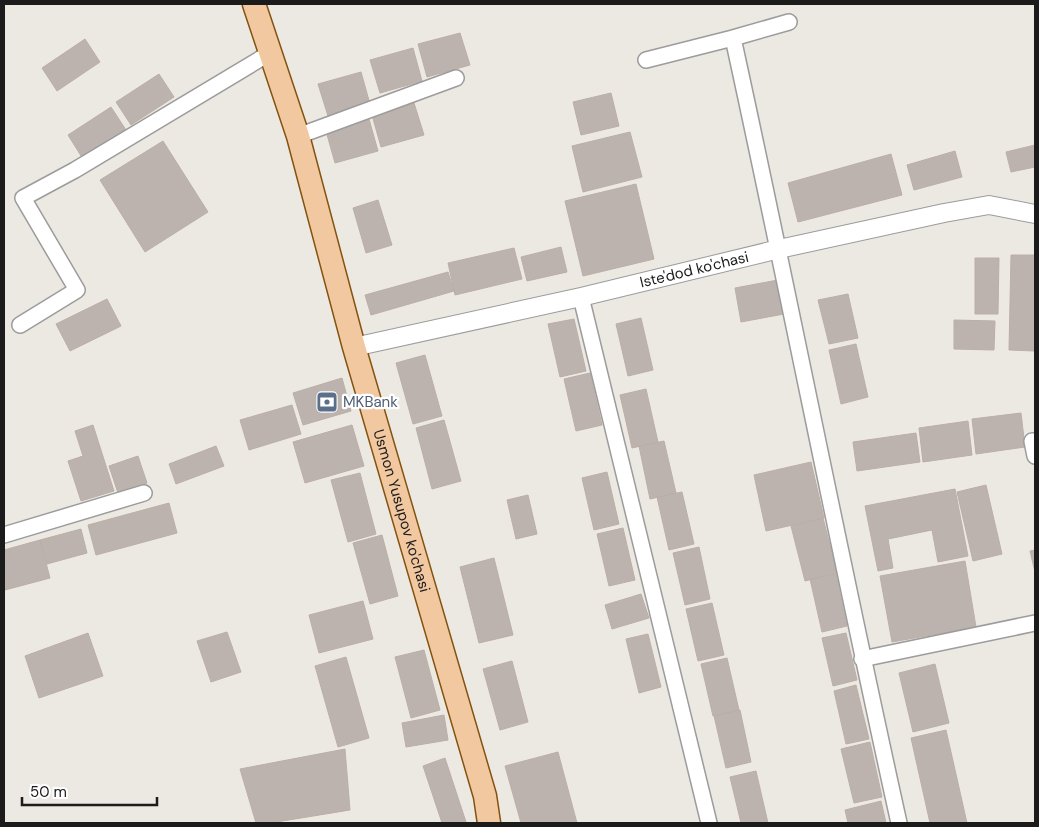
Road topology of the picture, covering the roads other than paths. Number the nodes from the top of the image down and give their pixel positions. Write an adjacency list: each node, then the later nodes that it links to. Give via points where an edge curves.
1 (254, 4): 5 (main road, Usmon Yusupov ko'chasi)
2 (262, 4): 5 (main road, Usmon Yusupov ko'chasi)
3 (789, 22): 4 (street)
4 (733, 38): 6 (street); 10 (street)
5 (270, 53): 8 (main road, Usmon Yusupov ko'chasi); 12 (street, via 76,170 23,198 77,290)
6 (646, 60)
7 (456, 78): 8 (street)
8 (298, 136): 13 (main road, Usmon Yusupov ko'chasi)
9 (1035, 214): 10 (street, Iste'dod ko'chasi, via 989,205)
10 (779, 249): 11 (street, Iste'dod ko'chasi); 19 (street)
11 (581, 297): 13 (street, Iste'dod ko'chasi); 21 (street)
12 (20, 325)
13 (354, 348): 20 (main road, Usmon Yusupov ko'chasi, via 485,796)
14 (1035, 441): 15 (street, via 1032,441)
15 (1035, 456)
16 (144, 493): 17 (street)
17 (4, 535)
18 (1035, 624): 19 (street)
19 (862, 659): 22 (street)
20 (489, 823)
21 (709, 823)
22 (899, 823)

